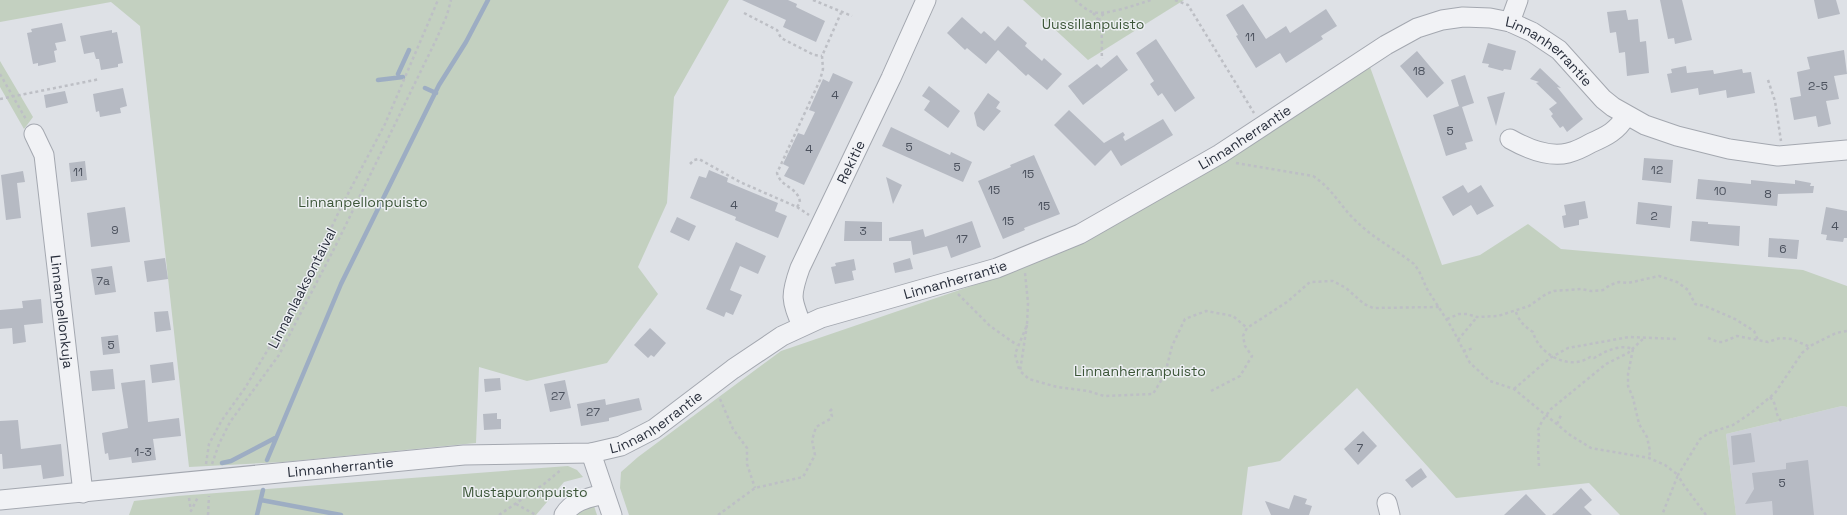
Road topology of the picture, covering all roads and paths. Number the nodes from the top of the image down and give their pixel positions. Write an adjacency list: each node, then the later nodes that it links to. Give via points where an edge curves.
1 (438, 0): 67 (path, via 385,124 318,257 264,358 209,444)
2 (451, 0): 64 (path, Linnanlaaksontaival, via 436,40 335,247 279,355 230,422)
3 (813, 0): 11 (path)
4 (926, 0): 38 (street, Rekitie, via 792,289 792,301)
5 (1075, 0): 9 (path)
6 (1151, 0): 10 (path)
7 (1175, 0): 23 (path, via 1188,5)
8 (1518, 0): 15 (street)
9 (1093, 12): 10 (path); 14 (path)
10 (1106, 12): 14 (path)
11 (841, 13): 13 (path); 16 (path)
12 (744, 14): 16 (path, via 777,30 781,38 814,55)
13 (852, 16)
14 (1099, 22): 17 (path)
15 (1510, 22): 24 (street, Linnanherrantie, via 1532,32 1558,50 1603,99); 31 (street, Linnanherrantie, via 1484,18 1453,18 1417,28 1386,45 1220,154 1130,207 1080,234)
16 (822, 56): 30 (path, via 820,80 776,173 778,179 798,195 800,203 797,207 740,182 699,159)
17 (1102, 59)
18 (0, 74): 21 (path)
19 (100, 79): 21 (path)
20 (1768, 80): 27 (path, via 1782,136)
21 (13, 96): 22 (path); 25 (path)
22 (0, 99)
23 (1254, 114)
24 (1626, 116): 26 (street, via 1611,134 1568,153 1558,154 1530,149); 28 (street, Linnanherrantie, via 1676,136 1751,153 1796,156)
25 (34, 134): 71 (street, Linnanpellonkuja, via 44,155)
26 (1510, 138)
27 (1781, 145)
28 (1847, 150)
29 (1233, 162): 33 (path, via 1313,176 1322,182 1366,231 1414,264)
30 (690, 164)
31 (1023, 258): 32 (street, Linnanherrantie); 37 (path, via 1028,303)
32 (950, 283): 38 (street, Linnanherrantie, via 821,318); 46 (path, via 984,321)
33 (1439, 307): 36 (path); 39 (path, via 1373,308 1332,281 1310,282 1287,302)
34 (1516, 312): 35 (path); 45 (path, via 1554,291 1603,290 1614,284 1659,276 1677,282 1688,290 1695,304 1735,319 1754,331); 51 (path, via 1521,322 1533,332 1535,340)
35 (1477, 317): 36 (path, via 1459,314); 44 (path)
36 (1447, 319): 44 (path)
37 (1027, 325): 46 (path); 52 (path)
38 (802, 326): 62 (street, Linnanherrantie, via 763,348 643,436 621,446)
39 (1247, 328): 52 (path, via 1232,316 1206,311 1185,319 1172,346 1165,374 1153,394 1104,396 1043,384 1029,379); 54 (path, via 1243,336 1244,346 1252,356 1240,376)
40 (1847, 330): 47 (path)
41 (1644, 338): 43 (path); 49 (path); 51 (path, via 1629,337 1582,344)
42 (1708, 338): 45 (path, via 1718,342 1738,336)
43 (1678, 339)
44 (1458, 340): 50 (path)
45 (1758, 340): 47 (path, via 1768,342 1780,338 1792,339)
46 (1017, 345): 52 (path, via 1014,354)
47 (1810, 347): 56 (path, via 1797,358 1779,388)
48 (1474, 348): 50 (path)
49 (1632, 349): 51 (path, via 1625,346 1584,361 1568,363); 59 (path, via 1606,364); 63 (path, via 1628,386 1639,424 1647,437)
50 (1463, 351): 53 (path, via 1470,363 1490,381)
51 (1553, 356): 53 (path)
52 (1020, 371)
53 (1514, 389): 59 (path)
54 (1211, 391)
55 (717, 393): 69 (path, via 733,429 747,448 747,464)
56 (1770, 397): 60 (path, via 1776,404 1777,416); 68 (path, via 1733,425 1709,433 1700,439)
57 (832, 409): 69 (path, via 830,420 816,427 812,440 815,455 803,477)
58 (1562, 413): 61 (path)
59 (1546, 415): 61 (path); 66 (path, via 1538,430)
60 (1781, 421)
61 (1556, 424): 63 (path, via 1591,448)
62 (591, 452): 71 (street, Linnanherrantie, via 464,455); 73 (street)
63 (1649, 458): 68 (path, via 1665,465)
64 (211, 466)
65 (566, 466): 76 (path)
66 (1539, 466)
67 (205, 471)
68 (1678, 475): 85 (path); 86 (path)
69 (755, 488): 84 (path)
70 (188, 491): 77 (path)
71 (83, 493): 75 (street, Linnanherrantie)
72 (209, 494): 79 (path)
73 (604, 494): 82 (street, via 576,502); 83 (street)
74 (199, 495): 77 (path)
75 (0, 500)
76 (516, 504): 80 (path); 81 (path)
77 (191, 511): 78 (path)
78 (190, 515)
79 (208, 515)
80 (499, 515)
81 (536, 515)
82 (564, 515)
83 (612, 515)
84 (718, 515)
85 (1662, 515)
86 (1706, 515)

